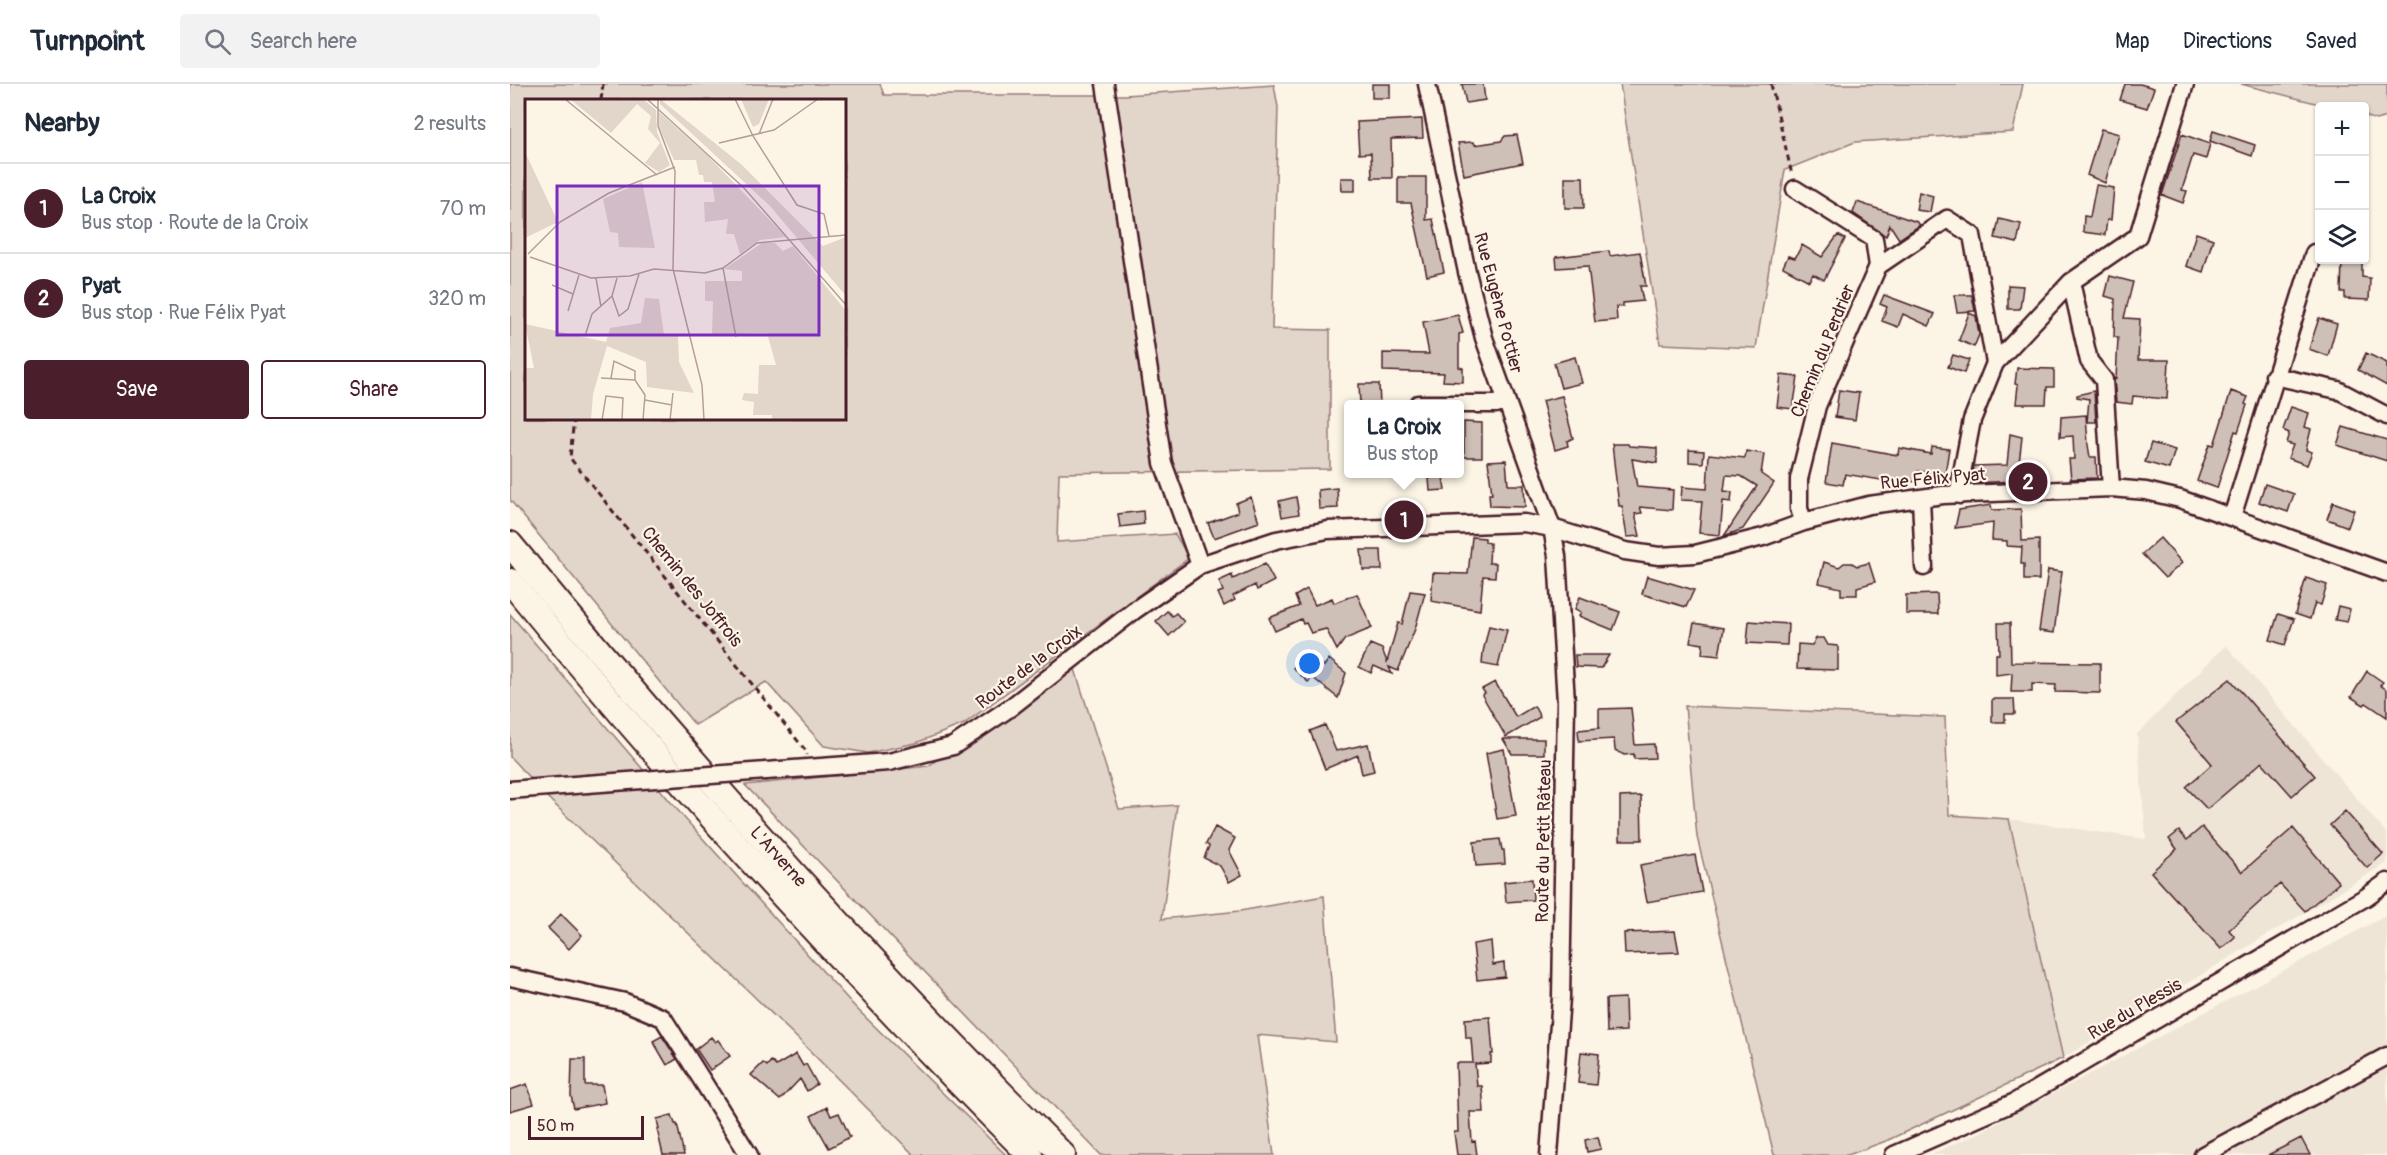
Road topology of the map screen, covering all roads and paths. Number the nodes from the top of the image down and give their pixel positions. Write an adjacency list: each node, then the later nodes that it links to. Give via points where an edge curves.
1 (603, 84): 6 (path)
2 (1104, 84): 24 (street, via 1163,463)
3 (1426, 84): 13 (street, Rue Eugène Pottier, via 1467,272)
4 (1771, 84): 7 (path)
5 (2185, 84): 10 (street, via 2138,236)
6 (602, 99)
7 (1795, 189): 9 (street, via 1874,239)
8 (2314, 253): 12 (street)
9 (1878, 266): 11 (street, via 1947,219 1972,235); 21 (street, Chemin du Perdrier, via 1817,406 1799,479 1799,509)
10 (2071, 282): 11 (street); 17 (street, via 2088,361 2104,380)
11 (1995, 363): 18 (street, via 1972,420)
12 (2274, 376): 15 (street, via 2338,390); 20 (street)
13 (1506, 401): 14 (street); 22 (street, Rue Eugène Pottier)
14 (1464, 404)
15 (2387, 416)
16 (574, 420): 28 (path, Chemin des Joffrois, via 570,458 806,751)
17 (2110, 488): 18 (street, Rue Félix Pyat); 20 (street, Rue Félix Pyat, via 2157,494)
18 (1960, 495): 19 (street, Rue Félix Pyat)
19 (1921, 498): 21 (street, Rue Félix Pyat, via 1869,505); 25 (street)
20 (2232, 517): 26 (street, Rue Félix Pyat)
21 (1804, 522): 22 (street, Rue Félix Pyat, via 1695,554 1659,556 1599,544)
22 (1552, 528): 24 (street, Route de la Croix, via 1524,523 1328,530 1276,540); 36 (street, Route du Petit Râteau, via 1566,702 1561,998)
23 (510, 544): 35 (highway, L'Arverne, via 788,865)
24 (1200, 566): 28 (street, Route de la Croix, via 953,746 889,762)
25 (1924, 567)
26 (2387, 573)
27 (510, 581): 34 (highway, L'Arverne, via 771,882)
28 (810, 768): 29 (street, Route de la Croix, bridge)
29 (510, 790)
30 (2387, 882): 37 (street, Rue du Plessis, via 2015,1102)
31 (510, 977): 33 (street, via 625,1002 663,1018)
32 (2387, 1056): 38 (street)
33 (749, 1155)
34 (1030, 1155)
35 (1063, 1155)
36 (1550, 1155)
37 (1894, 1155)
38 (2203, 1155)

